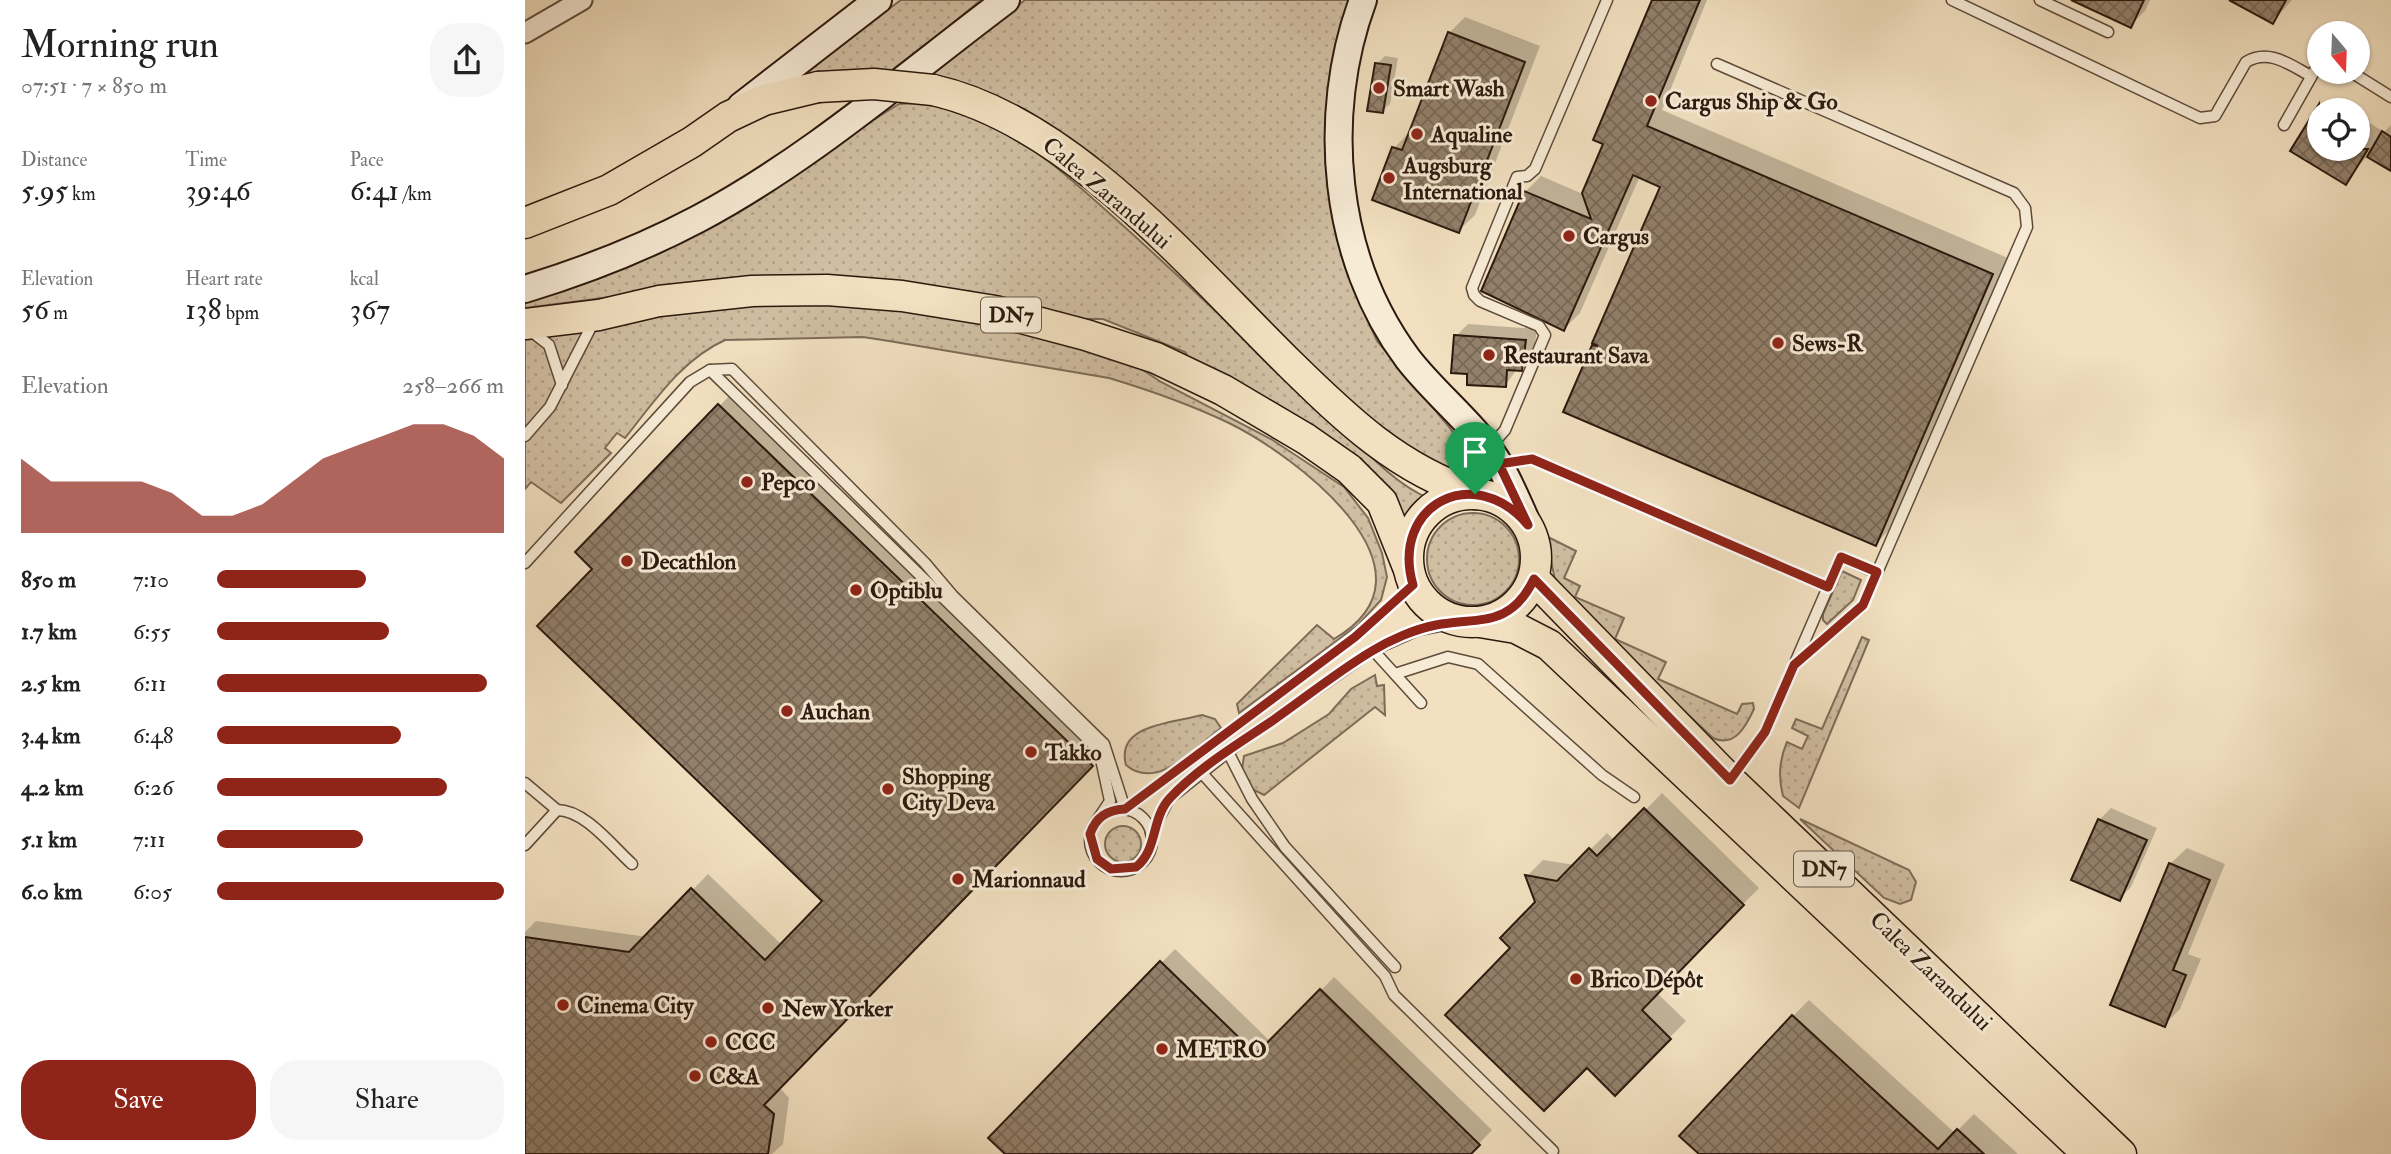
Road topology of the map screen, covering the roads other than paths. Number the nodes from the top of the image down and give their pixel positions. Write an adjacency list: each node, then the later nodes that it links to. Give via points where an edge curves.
1 (582, 0): 9 (street)
2 (878, 0): 15 (main road)
3 (1006, 0): 18 (main road, via 876,101 700,218 618,256)
4 (1363, 0): 23 (main road, via 1350,44 1339,125 1345,216 1366,286 1385,325)
5 (1607, 0): 25 (lane, via 1535,169 1517,177 1472,288 1480,301 1539,326 1545,335)
6 (1952, 0): 11 (lane, via 2200,118 2215,116 2252,58 2271,56)
7 (2041, 0): 8 (lane)
8 (2108, 32)
9 (525, 33)
10 (1717, 65): 29 (lane, via 2014,193 2027,214 2027,228)
11 (2307, 74)
12 (2307, 83): 16 (lane)
13 (2370, 84): 14 (lane)
14 (2391, 97)
15 (728, 117): 17 (main road, Calea Zarandului, via 609,190); 26 (main road, Calea Zarandului, bridge, via 764,100 818,87 874,84 933,90 983,105 1039,135 1150,225 1360,431 1422,474)
16 (2284, 125)
17 (525, 223)
18 (525, 289)
19 (599, 315): 20 (main road, Calea Zarandului / DN7); 22 (lane, via 585,334); 30 (main road, Calea Zarandului / DN7, via 659,301 752,291 827,290 995,311 1086,335 1156,358 1223,390 1349,469 1382,502)
20 (525, 325): 22 (lane, via 549,345)
21 (710, 370): 28 (lane, via 689,383); 43 (lane, via 731,369 1104,744); 45 (lane, via 1099,750 1110,801)
22 (562, 386): 24 (lane, via 551,407)
23 (1453, 412): 25 (main road); 26 (main road, via 1482,461)
24 (525, 436)
25 (1493, 456): 27 (main road); 32 (lane, via 1532,459)
26 (1481, 494): 27 (main road, Calea Zarandului, via 1514,509); 30 (main road, via 1456,496 1425,514 1411,539)
27 (1528, 525): 31 (main road, via 1536,552)
28 (525, 563)
29 (1877, 572): 32 (lane, via 1841,557); 35 (lane, via 1863,605)
30 (1411, 576): 33 (main road, Calea Zarandului / DN7, via 1425,602 1441,615); 43 (lane, via 1338,650)
31 (1534, 579): 33 (main road, via 1515,607 1498,617); 40 (main road, Calea Zarandului / DN7)
32 (1828, 587): 35 (lane)
33 (1470, 622): 34 (lane, via 1418,630); 51 (main road, Calea Zarandului / DN7, via 1516,628 1549,645)
34 (1373, 650): 36 (lane); 38 (lane)
35 (1794, 665): 40 (lane, via 1765,732)
36 (1395, 674): 37 (lane); 42 (lane, via 1448,657 1478,664 1602,775)
37 (1421, 703)
38 (1228, 752): 39 (lane); 49 (lane, via 1263,818)
39 (1201, 772): 46 (lane, via 1168,799); 50 (lane, via 1385,976 1394,995)
40 (1730, 780): 52 (main road, Calea Zarandului / DN7)
41 (525, 783): 44 (lane)
42 (1634, 797)
43 (1125, 809): 45 (lane); 46 (lane, via 1139,815)
44 (557, 810): 47 (lane); 48 (lane, via 570,810 580,817)
45 (1098, 819): 46 (lane, via 1090,834 1092,852 1111,869 1128,870 1143,862)
46 (1151, 833)
47 (525, 845)
48 (632, 864)
49 (1395, 967)
50 (1553, 1151)
51 (2088, 1154)
52 (2121, 1154)

